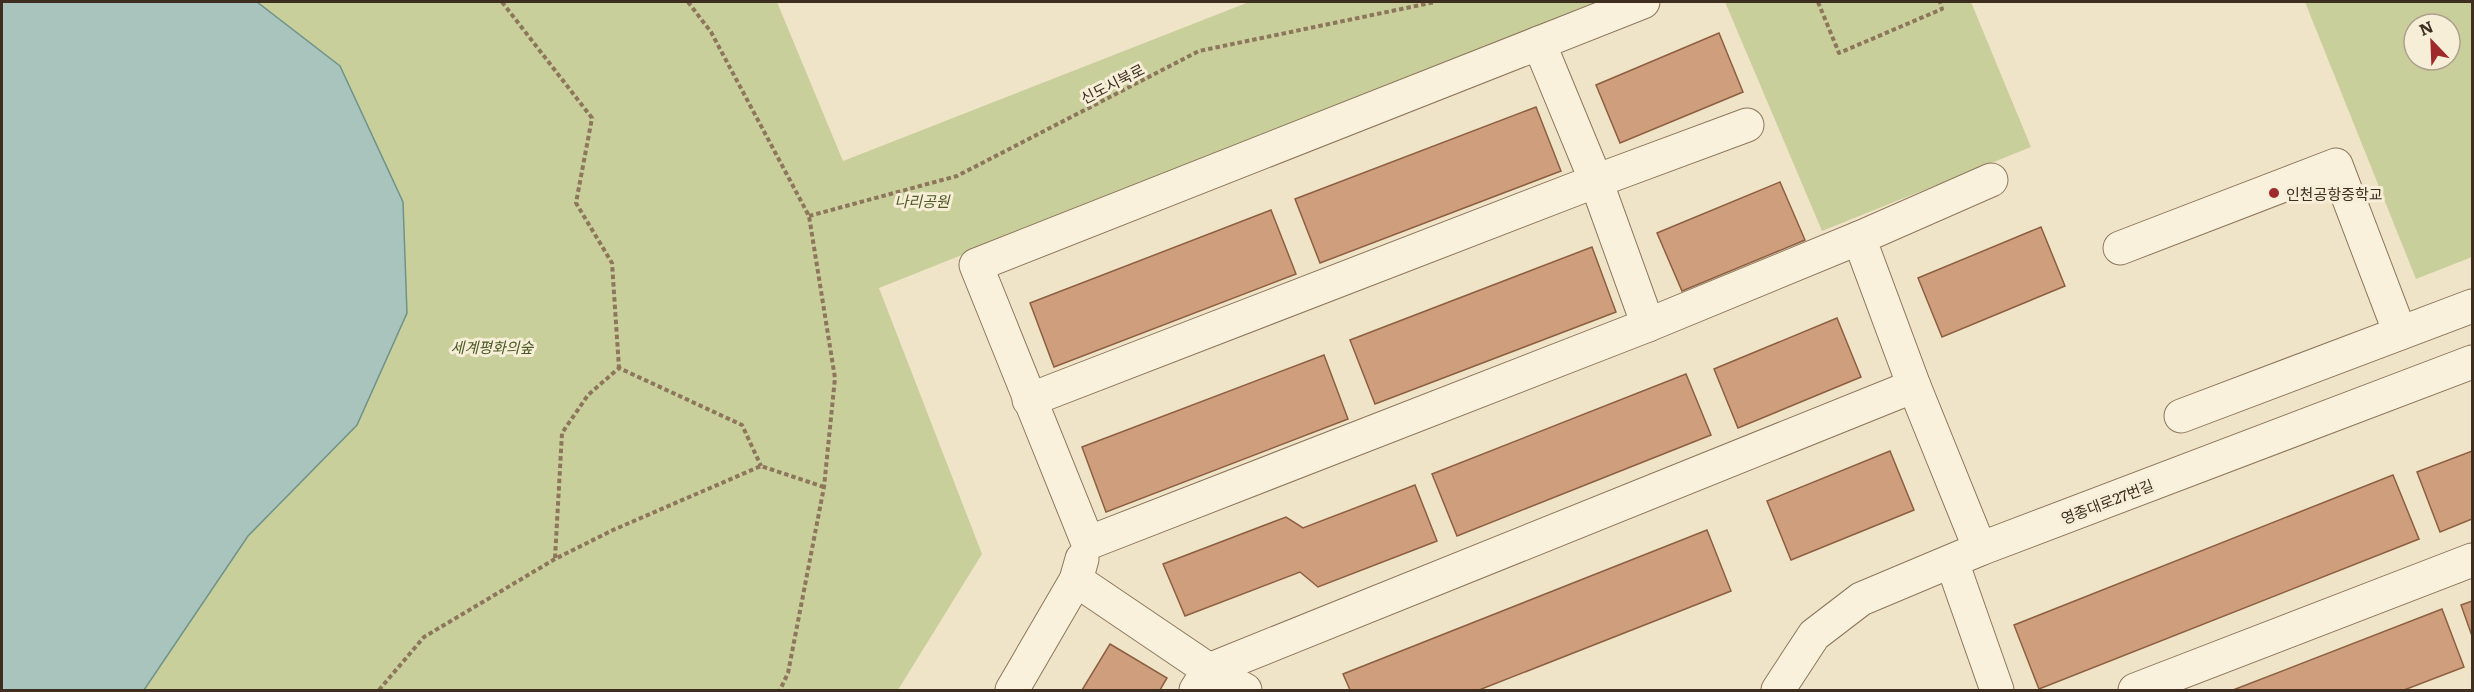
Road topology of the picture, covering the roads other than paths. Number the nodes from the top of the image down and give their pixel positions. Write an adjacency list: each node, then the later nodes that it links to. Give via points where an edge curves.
1 (1643, 2): 2 (street)
2 (1539, 43): 5 (street); 13 (street, via 976,265)
3 (1747, 125): 5 (street)
4 (1991, 180): 6 (street)
5 (1596, 181): 9 (street); 13 (street)
6 (1858, 238): 9 (street); 12 (street)
7 (2120, 248): 10 (street, via 2336,165)
8 (2472, 306): 10 (street)
9 (1648, 325): 15 (street)
10 (2400, 333): 14 (street)
11 (2472, 362): 16 (street, 영종대로27번길)
12 (1914, 386): 16 (street); 19 (street)
13 (1029, 400): 15 (street)
14 (2181, 416)
15 (1088, 543): 18 (street)
16 (1966, 555): 22 (street, 영종대로27번길, via 1861,599 1814,635); 23 (street)
17 (2472, 560): 24 (street)
18 (1076, 580): 19 (street); 20 (street)
19 (1203, 680): 21 (street)
20 (1011, 690)
21 (1245, 690)
22 (1778, 690)
23 (1997, 690)
24 (2135, 690)

